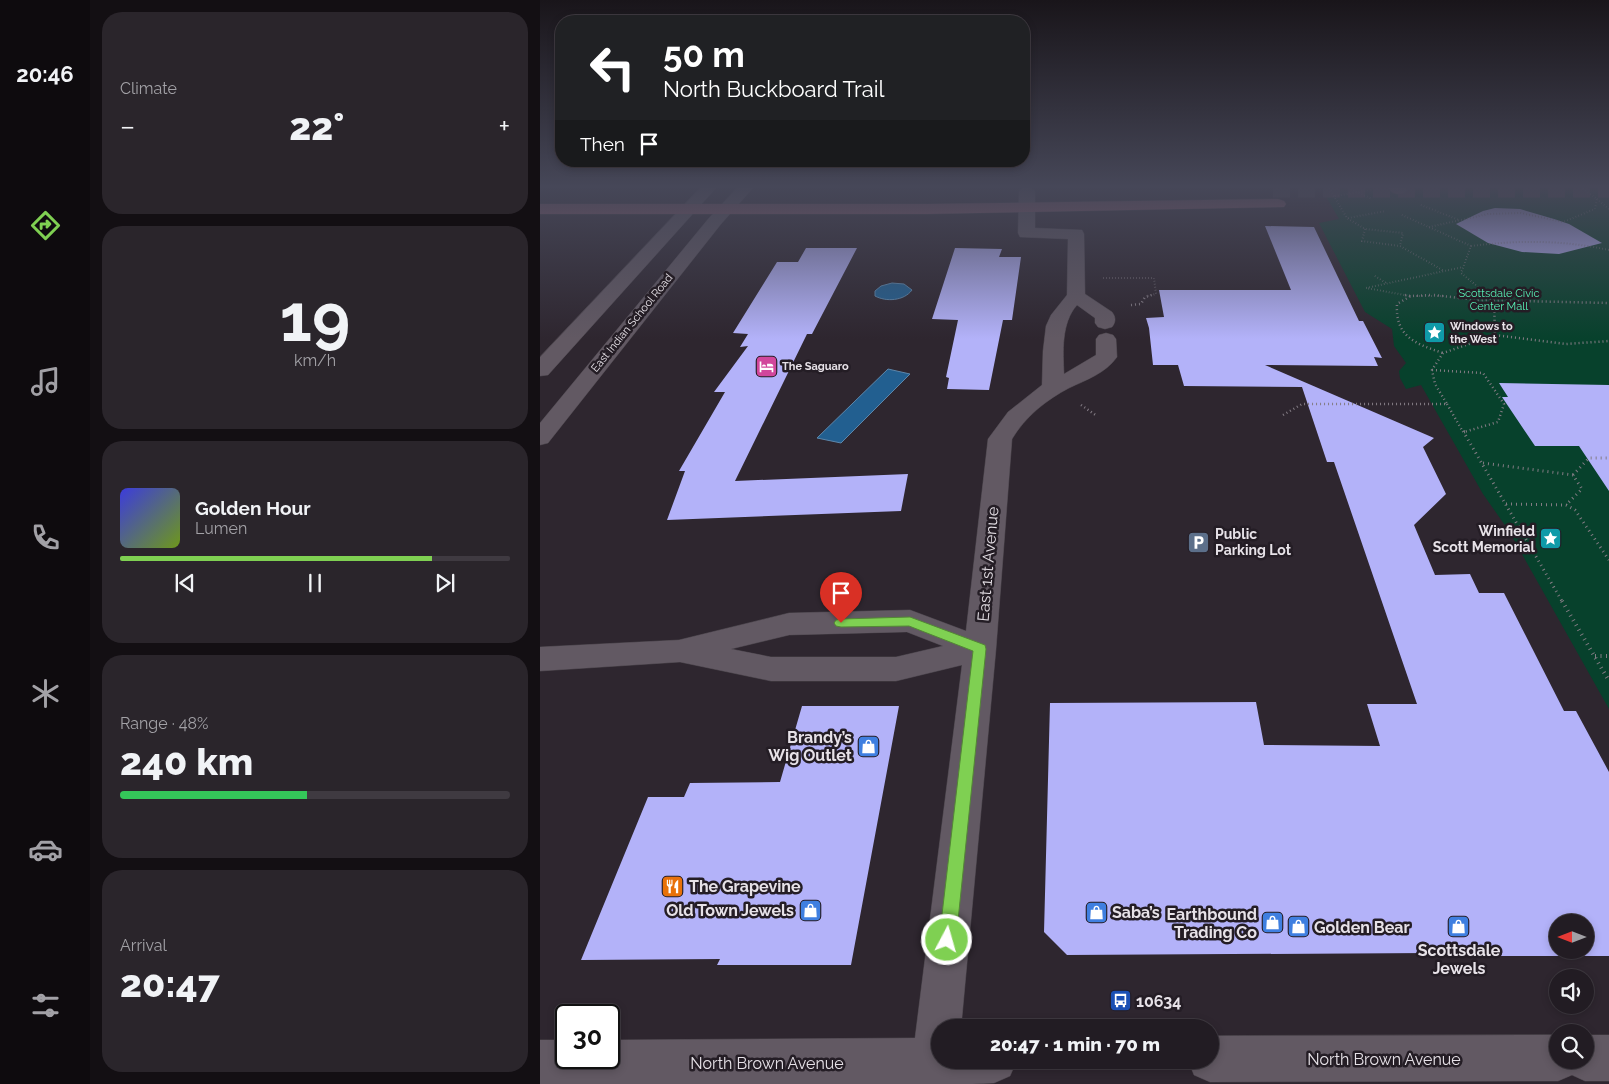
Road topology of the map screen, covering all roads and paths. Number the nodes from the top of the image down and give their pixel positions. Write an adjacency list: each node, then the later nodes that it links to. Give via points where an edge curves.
1 (660, 239): 23 (street)
2 (702, 239): 29 (street, East Indian School Road)
3 (1076, 239): 15 (street)
4 (1363, 239): 7 (path, via 1362,242)
5 (1402, 239): 7 (path)
6 (1453, 239): 8 (path)
7 (1400, 246): 11 (path)
8 (1471, 246): 9 (path, via 1538,241 1584,244); 10 (path)
9 (1609, 250)
10 (1463, 267): 11 (path); 17 (path, via 1461,272 1470,284)
11 (1444, 271): 14 (path)
12 (1375, 276): 14 (path)
13 (1094, 278): 19 (path, via 1154,278 1156,294 1145,296 1142,304)
14 (1387, 283): 16 (path, via 1366,288)
15 (1076, 296): 25 (street, via 1066,303 1057,320); 25 (street, East 1st Avenue, via 1105,316 1107,357 1094,369)
16 (1411, 296): 17 (path); 22 (path, via 1397,304 1396,320 1407,336 1424,347)
17 (1494, 300): 18 (path); 20 (path)
18 (1609, 303)
19 (1126, 307)
20 (1496, 335): 21 (path, via 1566,344); 22 (path)
21 (1609, 341)
22 (1443, 353): 24 (path)
23 (540, 370)
24 (1432, 370): 26 (path, via 1435,384); 28 (path, via 1483,373 1504,404 1498,422)
25 (1053, 388): 36 (street, East 1st Avenue, via 1009,423 1000,439)
26 (1447, 404): 27 (path, via 1302,404); 28 (path)
27 (1284, 415)
28 (1464, 432): 31 (path)
29 (540, 438)
30 (1609, 458): 32 (path, via 1589,458)
31 (1483, 463): 32 (path); 33 (path)
32 (1573, 474): 34 (path, via 1582,489)
33 (1506, 504): 34 (path); 38 (path)
34 (1566, 505): 35 (path, via 1575,510)
35 (1609, 560)
36 (980, 649): 37 (street, via 896,669 771,669); 37 (street, via 910,621 789,624); 48 (street, East 1st Avenue)
37 (679, 651): 40 (street)
38 (1595, 656): 39 (path); 41 (path)
39 (1609, 656)
40 (540, 659)
41 (1609, 681)
42 (1549, 1058): 45 (street, North Brown Avenue)
43 (1594, 1058): 44 (street)
44 (1609, 1058)
45 (1219, 1059)
46 (540, 1063): 48 (street, North Brown Avenue)
47 (961, 1069): 48 (street, North Brown Avenue)
48 (932, 1077)

